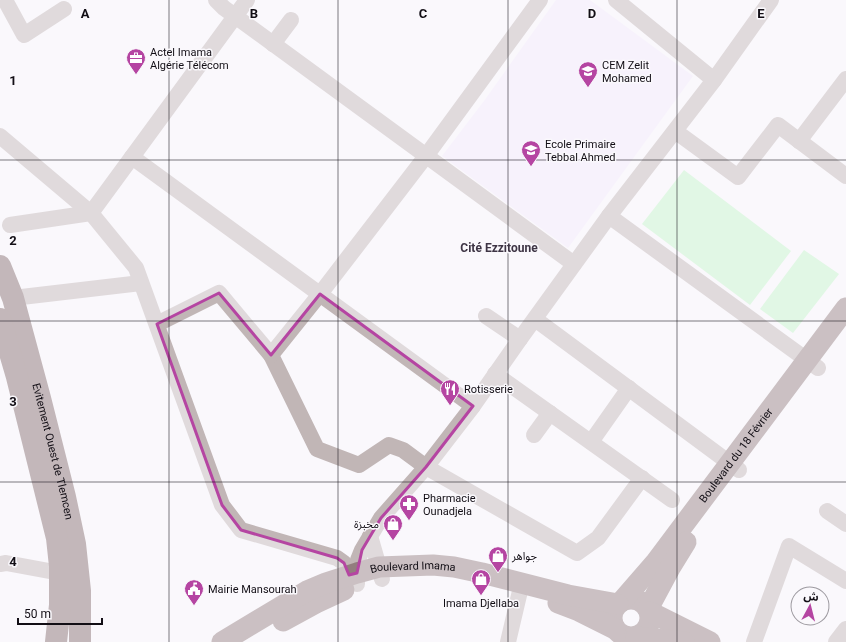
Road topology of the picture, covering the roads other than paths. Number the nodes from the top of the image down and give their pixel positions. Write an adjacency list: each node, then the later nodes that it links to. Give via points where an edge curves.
1 (5, 0): 7 (street, via 24,34)
2 (216, 0): 8 (street)
3 (247, 0): 8 (street)
4 (540, 0): 16 (street)
5 (616, 0): 12 (street)
6 (771, 0): 12 (street)
7 (64, 9)
8 (235, 16): 10 (street); 17 (street)
9 (291, 20): 10 (street)
10 (274, 44): 16 (street)
11 (846, 79): 15 (street)
12 (714, 80): 13 (street)
13 (675, 131): 15 (street, via 738,177 778,125); 20 (street)
14 (0, 136): 19 (street)
15 (799, 141): 18 (street)
16 (426, 156): 22 (street); 25 (street)
17 (132, 157): 19 (street); 25 (street)
18 (846, 176)
19 (91, 213): 21 (street); 24 (street, via 136,268)
20 (609, 216): 22 (street); 35 (street)
21 (10, 225)
22 (574, 264): 30 (street)
23 (0, 266): 26 (highway, Evitement Ouest de Tlemcen)
24 (141, 283): 26 (street); 31 (street)
25 (320, 294): 34 (street); 38 (street)
26 (13, 298): 59 (highway, Evitement Ouest de Tlemcen, via 75,544 80,591)
27 (846, 308): 35 (main road, Boulevard du 18 Février)
28 (486, 316): 33 (street)
29 (0, 319): 50 (highway, Evitement Ouest de Tlemcen, via 56,531)
30 (535, 319): 33 (street); 37 (street)
31 (157, 324): 34 (street, via 219,293); 52 (street, via 222,505 241,530 337,558)
32 (846, 332): 35 (main road, Boulevard du 18 Février)
33 (520, 339): 36 (street)
34 (271, 355): 43 (street, via 317,449 359,465 389,446 403,450)
35 (812, 364): 42 (main road, Boulevard du 18 Février)
36 (495, 374): 38 (street); 39 (street)
37 (629, 388): 41 (street); 42 (street)
38 (473, 406): 43 (street)
39 (550, 413): 40 (street); 41 (street)
40 (534, 435)
41 (591, 442): 44 (street)
42 (734, 466): 55 (main road, Boulevard du 18 Février); 57 (main road, Boulevard du 18 Février, via 673,561)
43 (426, 468): 44 (street, via 577,553 598,538); 48 (street, via 381,518)
44 (642, 478): 45 (street)
45 (672, 500)
46 (827, 511): 47 (street)
47 (846, 524)
48 (370, 536): 51 (street); 52 (street, via 358,560)
49 (0, 564): 50 (street)
50 (60, 573): 58 (highway, Evitement Ouest de Tlemcen)
51 (381, 573): 52 (main road, Boulevard Imama); 54 (main road, Boulevard Imama, via 398,577 420,575 458,578); 55 (main road, Boulevard Imama, via 427,565 454,568 568,595)
52 (354, 577): 60 (main road, Boulevard Imama, via 326,583 306,591); 61 (main road, Boulevard Imama, via 316,603)
53 (846, 581): 65 (street, via 789,546)
54 (520, 591): 57 (main road, Boulevard Imama); 62 (street)
55 (620, 602): 57 (main road, via 612,613 612,624); 57 (main road, Boulevard Imama, via 627,599 637,600 645,605)
56 (846, 629): 66 (street)
57 (639, 630): 63 (main road, Boulevard Imama); 64 (main road, Boulevard Imama)
58 (56, 642)
59 (80, 642)
60 (222, 642)
61 (246, 642)
62 (508, 642)
63 (684, 642)
64 (710, 642)
65 (754, 642)
66 (836, 642)

